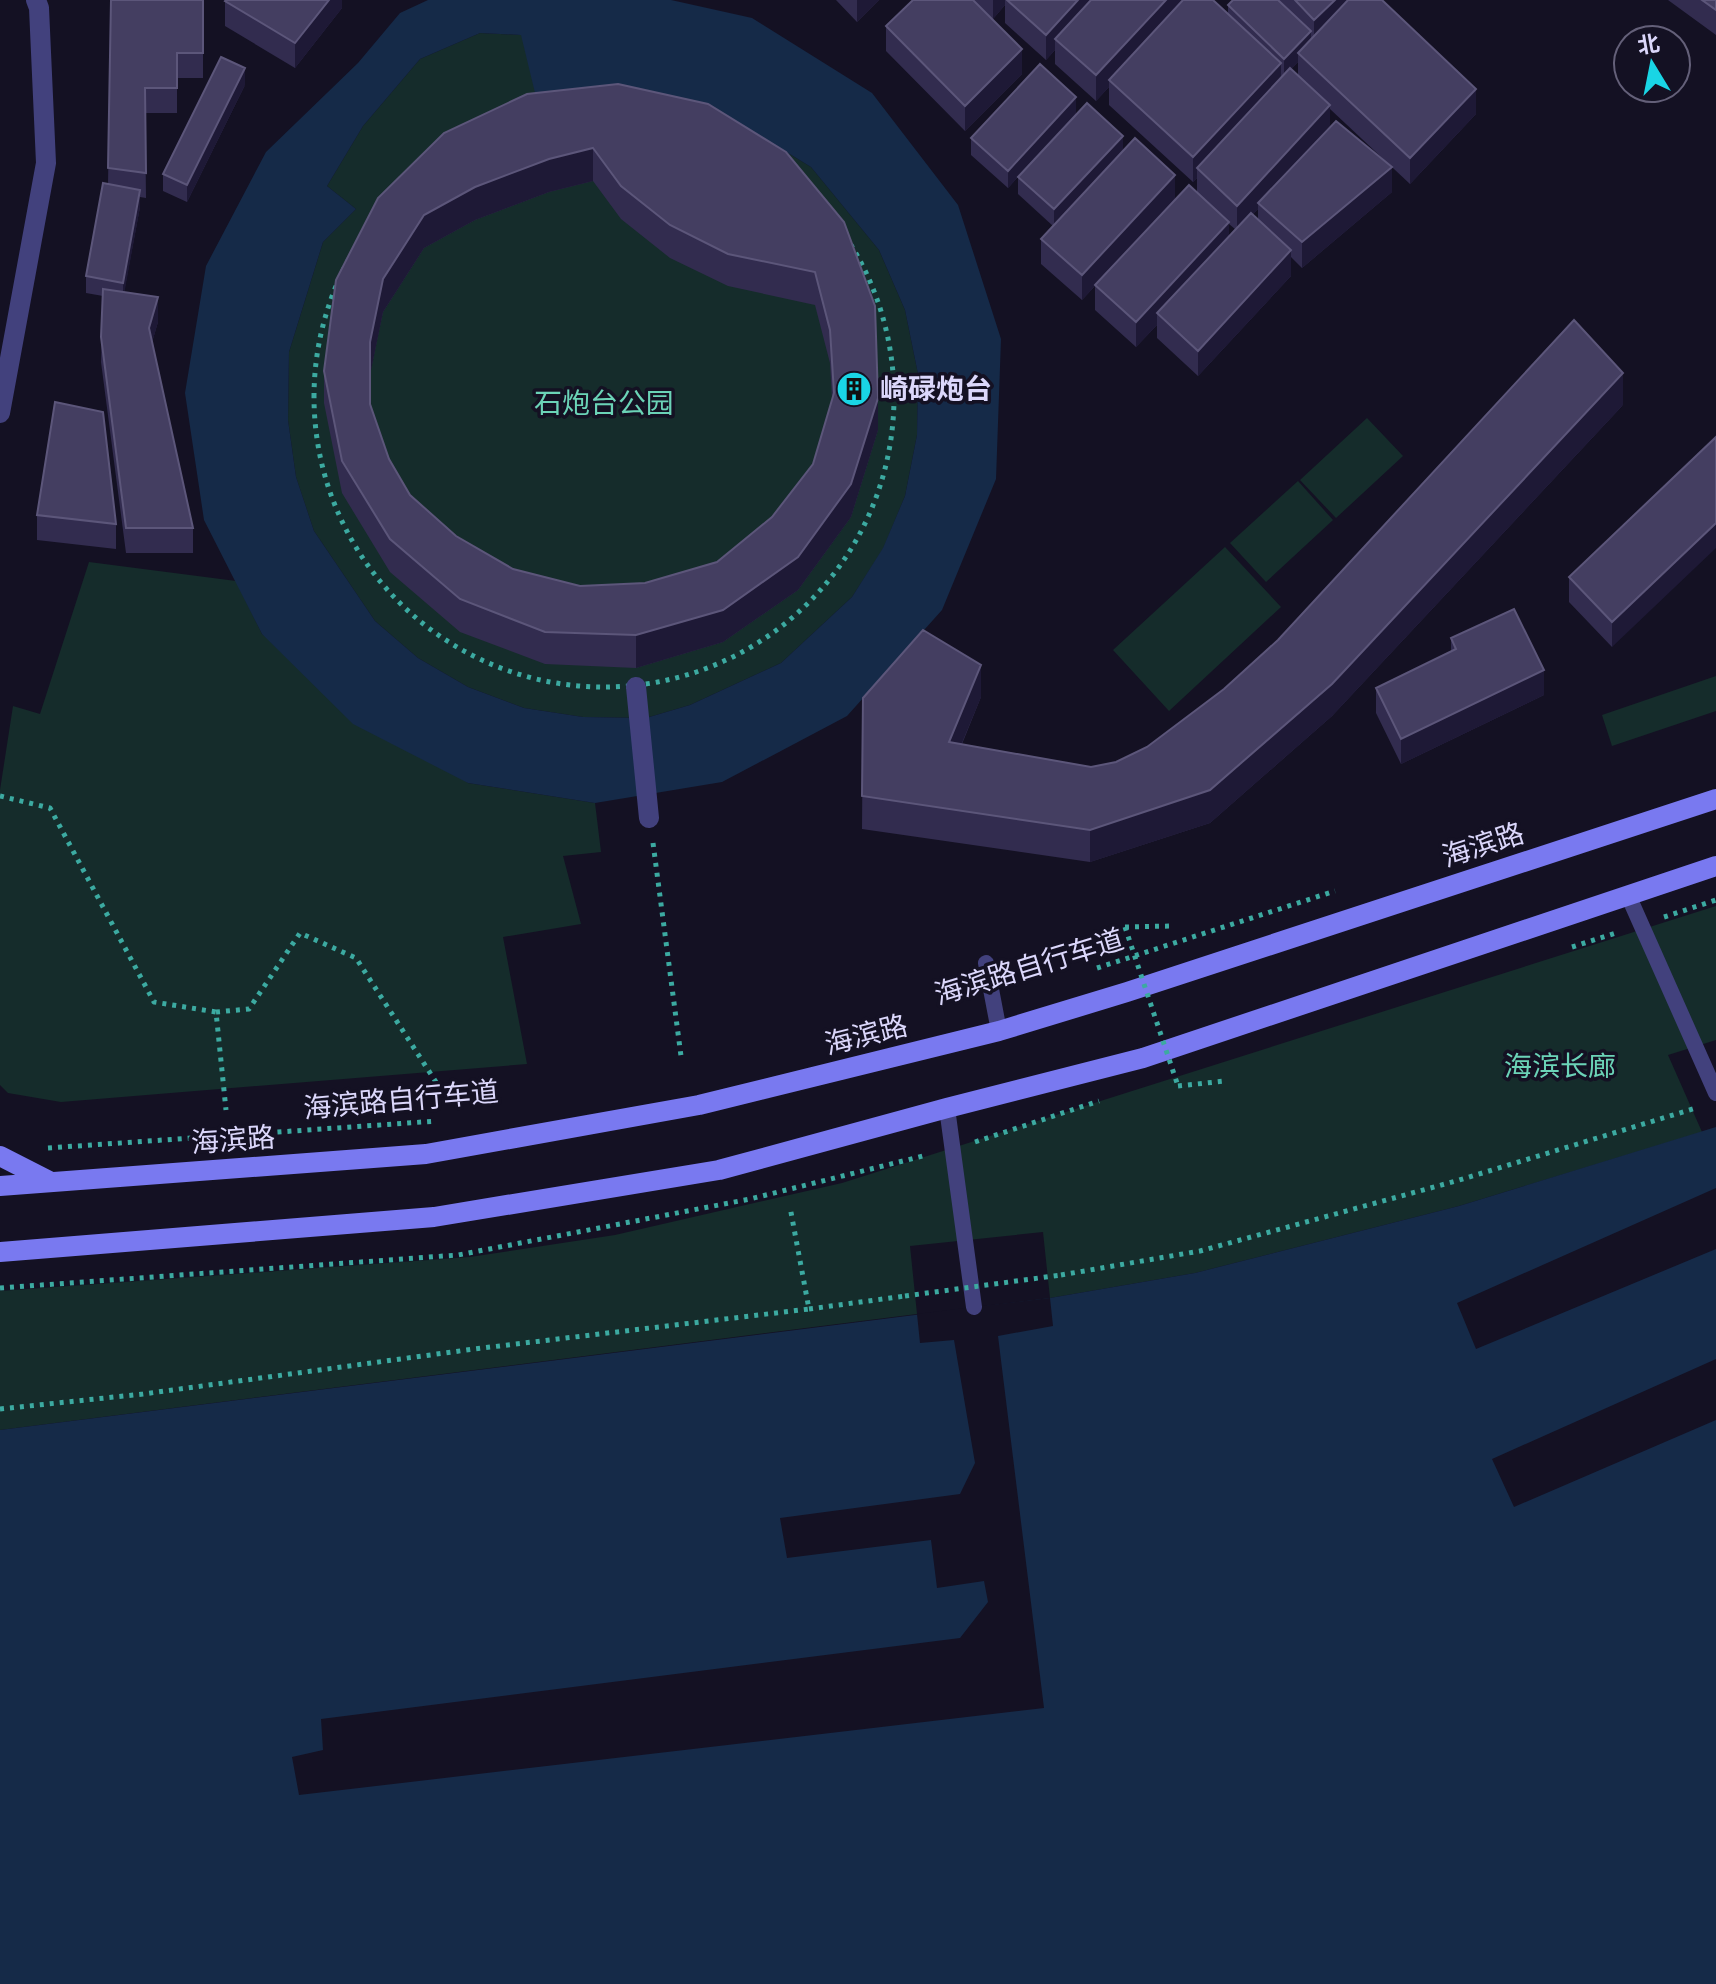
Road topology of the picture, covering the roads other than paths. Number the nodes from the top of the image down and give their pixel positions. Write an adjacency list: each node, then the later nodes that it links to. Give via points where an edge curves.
1 (36, 0): 2 (street, via 46,163)
2 (0, 413)
3 (636, 687): 5 (street)
4 (1716, 799): 9 (main road, 海滨路)
5 (649, 818)
6 (1716, 866): 7 (main road)
7 (1628, 895): 10 (lane); 11 (main road, via 1143,1058)
8 (986, 963): 9 (lane)
9 (999, 1031): 13 (main road, 海滨路, via 699,1105 426,1154)
10 (1716, 1093)
11 (947, 1108): 15 (main road, via 719,1170 434,1217); 16 (lane)
12 (0, 1156): 13 (main road)
13 (51, 1182): 14 (main road, 海滨路)
14 (0, 1186)
15 (0, 1252)
16 (974, 1307)

